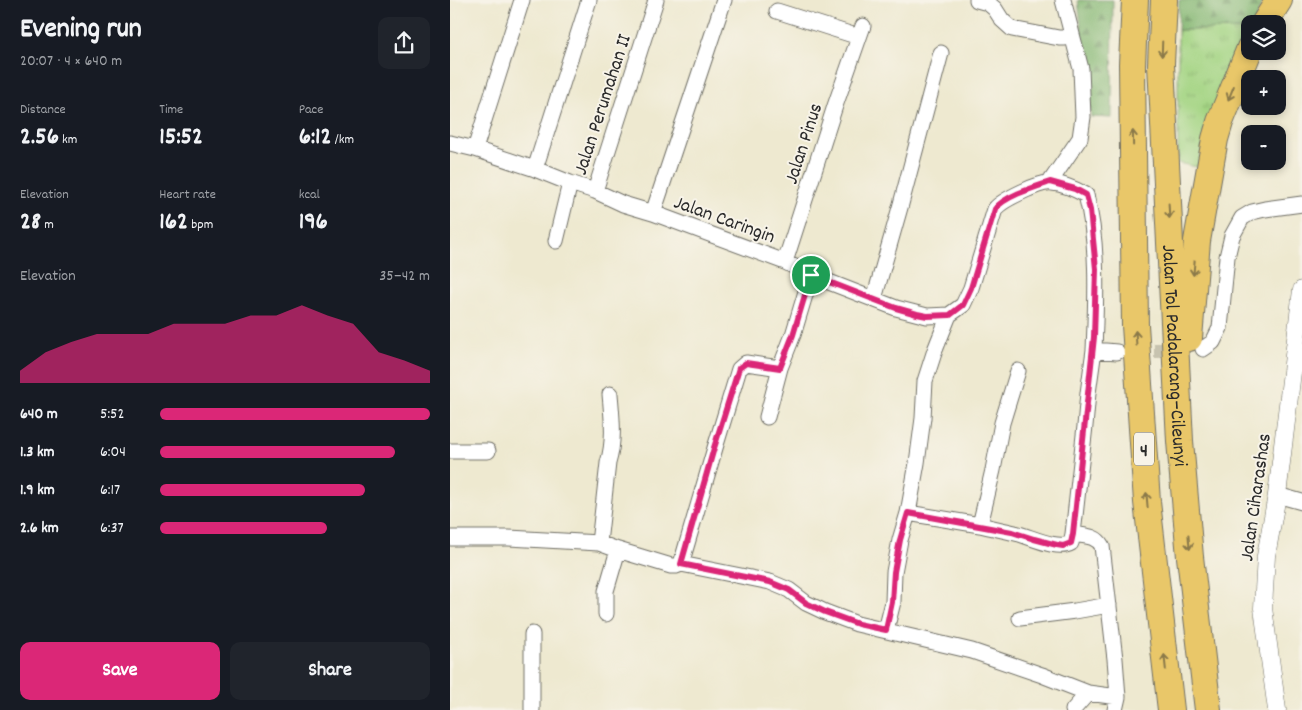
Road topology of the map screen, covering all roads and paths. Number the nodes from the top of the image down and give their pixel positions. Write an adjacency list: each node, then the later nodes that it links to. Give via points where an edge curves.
1 (522, 0): 16 (street)
2 (590, 0): 17 (street)
3 (656, 0): 20 (street, Jalan Perumahan II)
4 (724, 0): 22 (street)
5 (977, 0): 12 (street, via 988,3 1012,28 1059,38 1065,38)
6 (1063, 0): 12 (street)
7 (1135, 0): 57 (highway, Jalan Tol Padalarang–Cileunyi / 4, one-way to 7, via 1147,502 1135,325 1132,74)
8 (1164, 0): 36 (highway, Jalan Tol Padalarang–Cileunyi / 4, one-way to 36, via 1161,64)
9 (1279, 0): 11 (highway)
10 (777, 11): 24 (street, Jalan Pinus, via 861,31)
11 (1270, 15)
12 (1071, 32): 18 (street, via 1081,69 1083,117 1080,138)
13 (941, 53): 27 (street)
14 (1245, 60): 36 (highway, one-way to 36, via 1215,139 1197,241)
15 (450, 143): 16 (street, Jalan Caringin)
16 (475, 149): 17 (street, Jalan Caringin)
17 (535, 169): 19 (street, Jalan Caringin)
18 (1050, 182): 28 (street, via 1030,188 995,209 971,288 963,305); 30 (street, via 1086,195 1090,210 1096,269)
19 (570, 183): 20 (street, Jalan Caringin); 23 (street)
20 (594, 191): 22 (street, Jalan Caringin)
21 (1302, 204): 29 (street, via 1252,212 1242,218 1232,236 1227,256 1220,328 1213,342)
22 (652, 213): 24 (street, Jalan Caringin)
23 (556, 241)
24 (785, 262): 25 (street, Jalan Caringin)
25 (811, 275): 27 (street, Jalan Caringin); 32 (street)
26 (1302, 290): 39 (street, Jalan Ciharashas)
27 (874, 299): 28 (street, Jalan Caringin, via 917,314)
28 (950, 315): 41 (street, via 926,381)
29 (1203, 349)
30 (1094, 350): 31 (street); 43 (street)
31 (1117, 352)
32 (780, 368): 35 (street); 47 (street, via 746,363 739,368)
33 (1018, 372): 42 (street, via 1002,423)
34 (610, 394): 45 (street, via 612,451)
35 (767, 417)
36 (1180, 441): 58 (highway, Jalan Tol Padalarang–Cileunyi / 4, one-way to 58)
37 (450, 451): 38 (street)
38 (488, 451)
39 (1277, 495): 40 (street); 59 (street, Jalan Ciharashas, via 1266,556 1263,608)
40 (1302, 502)
41 (908, 513): 42 (street); 51 (street, via 900,540)
42 (980, 525): 43 (street, via 1057,545 1071,543)
43 (1073, 534): 48 (street, via 1094,538 1102,546)
44 (450, 538): 45 (street)
45 (599, 543): 46 (street)
46 (618, 550): 47 (street, via 671,566); 49 (street, via 606,591)
47 (681, 564): 51 (street, via 770,582 825,612)
48 (1109, 605): 50 (street); 54 (street)
49 (606, 614)
50 (1020, 618)
51 (886, 630): 53 (street, via 972,651)
52 (532, 634): 55 (street)
53 (1088, 693): 54 (street); 56 (street)
54 (1117, 703)
55 (532, 710)
56 (1072, 710)
57 (1171, 710)
58 (1208, 710)
59 (1277, 710)

